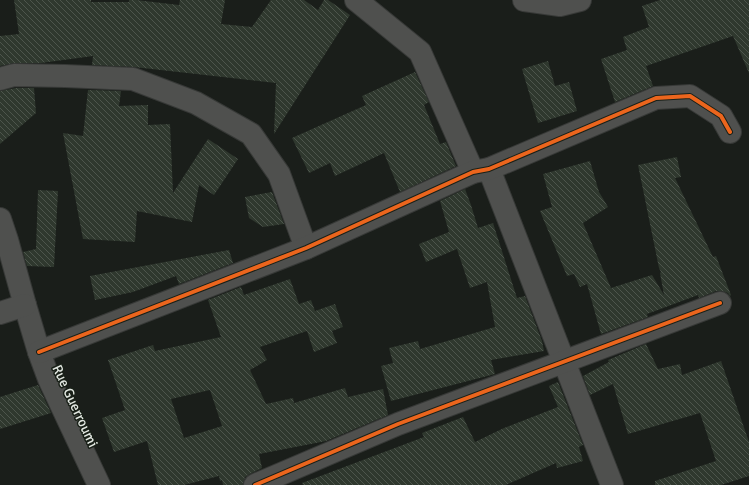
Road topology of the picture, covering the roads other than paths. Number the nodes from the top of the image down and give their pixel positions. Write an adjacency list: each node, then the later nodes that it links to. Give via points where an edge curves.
1 (356, 0): 6 (street, via 420,52)
2 (524, 0): 3 (street, via 560,5)
3 (580, 0)
4 (0, 79): 8 (street, via 14,75 133,79 196,103 250,134 279,174)
5 (730, 132): 6 (street, via 721,116 690,96 656,98)
6 (481, 171): 8 (street); 13 (street)
7 (0, 220): 10 (street, Rue Guerroumi)
8 (306, 248): 12 (street)
9 (720, 303): 13 (street)
10 (25, 305): 11 (street); 12 (street, Rue Guerroumi)
11 (0, 313)
12 (39, 352): 14 (street, Rue Guerroumi)
13 (564, 362): 15 (street, via 398,424); 16 (street)
14 (99, 485)
15 (255, 485)
16 (612, 485)

